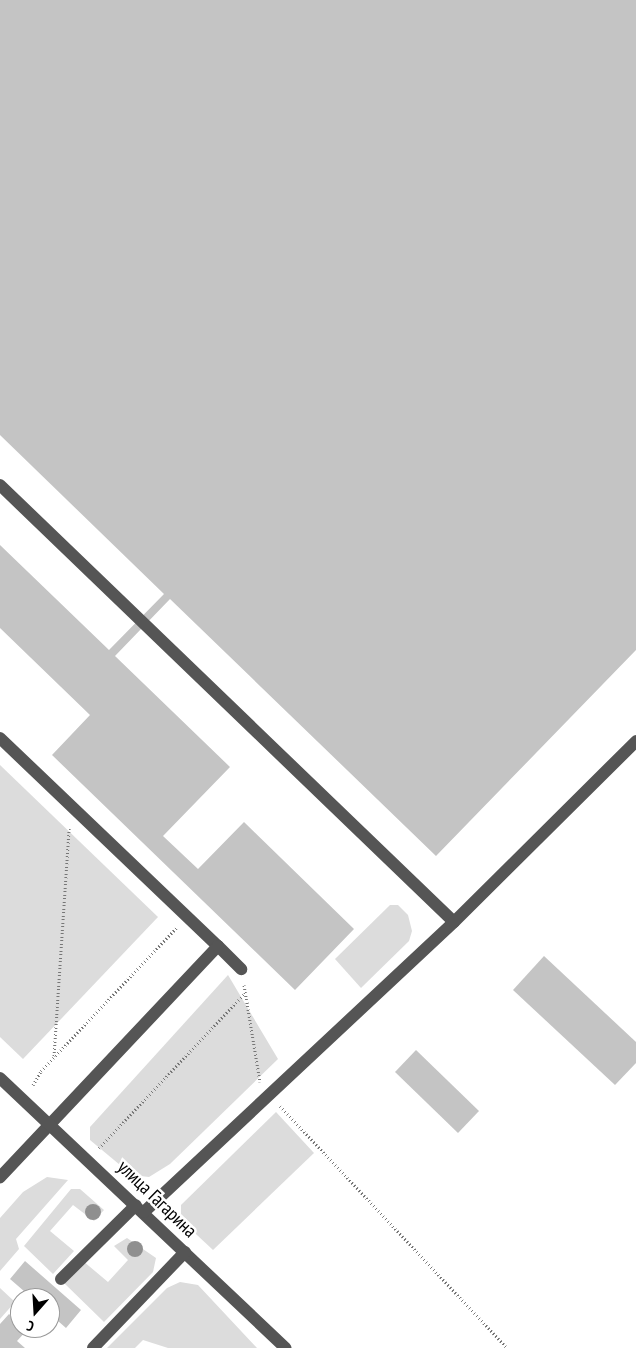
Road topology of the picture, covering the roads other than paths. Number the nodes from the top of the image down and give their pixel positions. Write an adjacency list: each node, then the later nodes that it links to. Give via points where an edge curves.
1 (0, 484): 4 (street)
2 (0, 738): 5 (street)
3 (636, 741): 4 (street)
4 (454, 922): 10 (street, via 270,1094)
5 (218, 946): 6 (street); 8 (street)
6 (241, 969)
7 (0, 1078): 8 (street, улица Гагарина)
8 (49, 1123): 9 (street); 10 (street, улица Гагарина)
9 (0, 1177)
10 (140, 1208): 11 (street, улица Гагарина); 12 (street)
11 (186, 1252): 13 (street); 14 (street, улица Гагарина)
12 (61, 1279)
13 (93, 1348)
14 (286, 1348)

